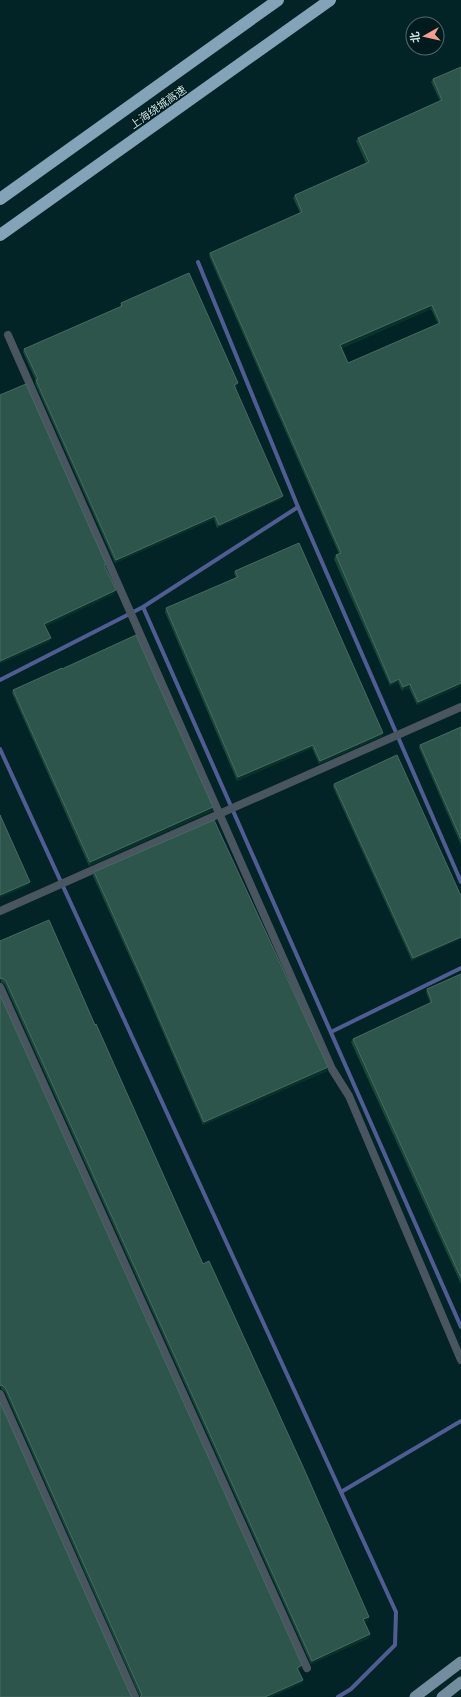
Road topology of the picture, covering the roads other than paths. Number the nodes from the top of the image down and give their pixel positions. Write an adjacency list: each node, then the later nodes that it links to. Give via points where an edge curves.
1 (278, 0): 3 (highway, 上海绕城高速)
2 (330, 0): 4 (highway, 上海绕城高速)
3 (0, 199)
4 (0, 235)
5 (8, 335): 7 (lane, via 128,608)
6 (461, 707): 7 (lane)
7 (223, 812): 8 (lane); 10 (lane, via 332,1069 349,1096)
8 (0, 911)
9 (0, 987): 13 (lane)
10 (461, 1360)
11 (0, 1394): 15 (lane)
12 (461, 1662): 16 (main road)
13 (307, 1668)
14 (461, 1682): 17 (main road)
15 (135, 1697)
16 (415, 1697)
17 (442, 1697)

